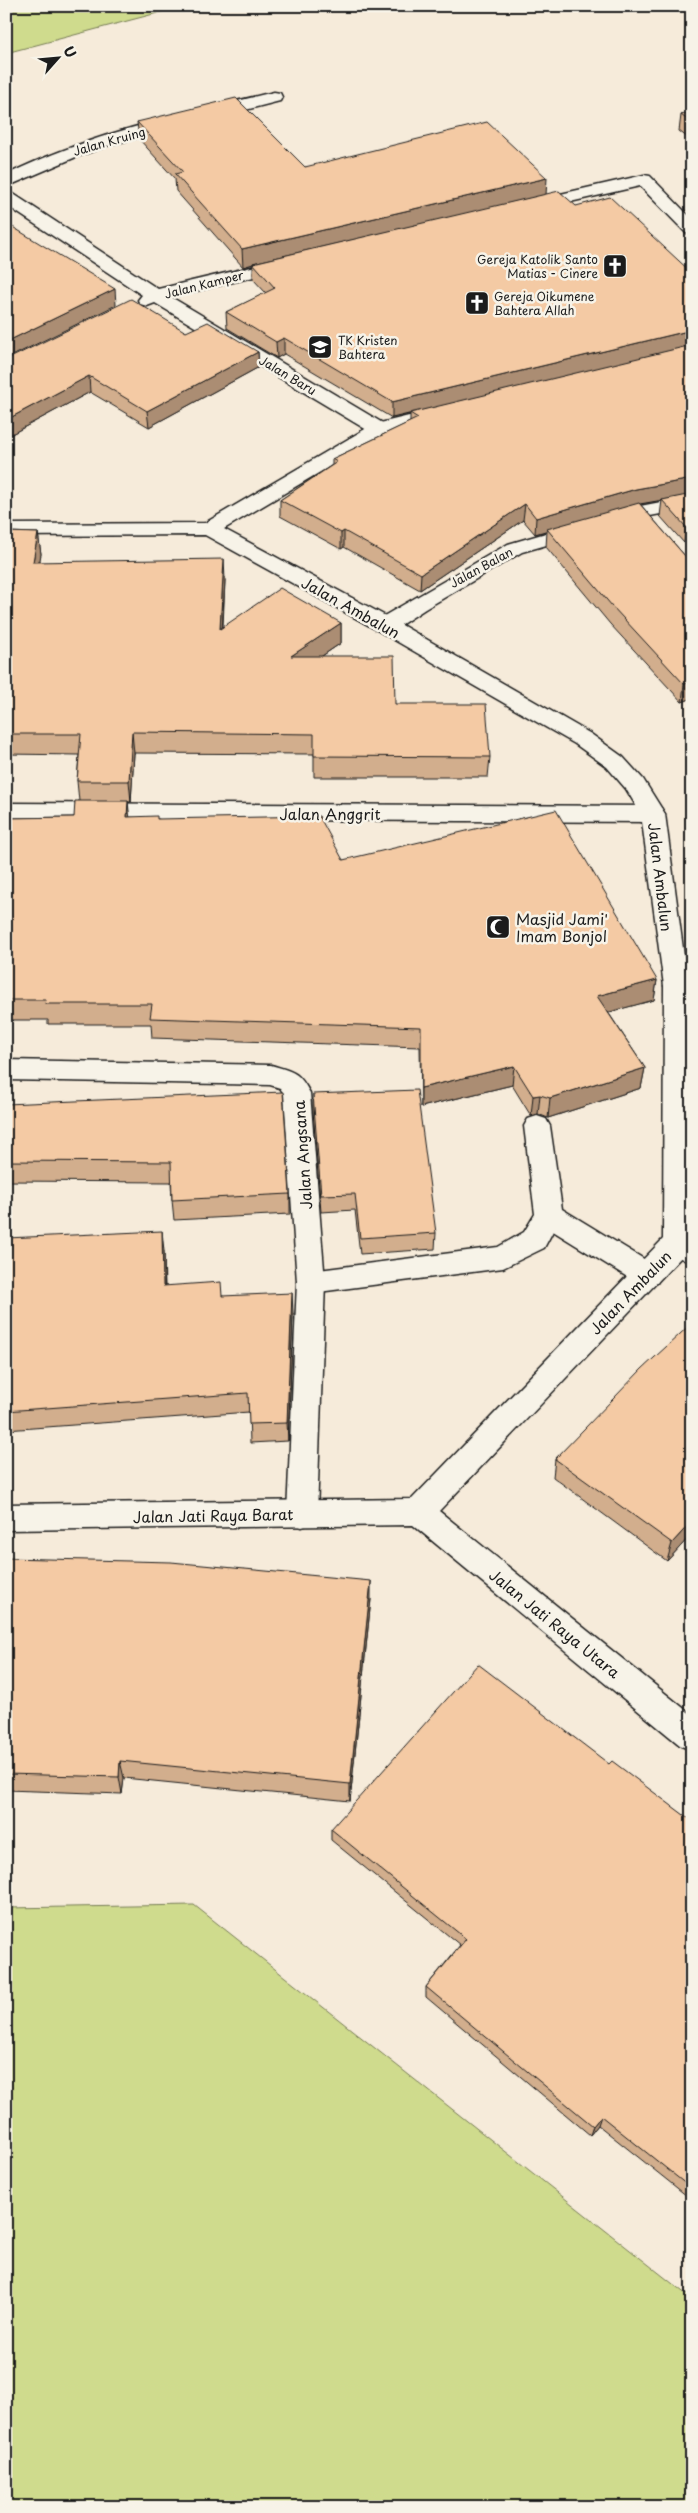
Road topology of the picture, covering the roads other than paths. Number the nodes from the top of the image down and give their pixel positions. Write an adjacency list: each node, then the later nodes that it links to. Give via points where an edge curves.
1 (274, 97): 2 (street, Jalan Kruing, via 96,143 47,161)
2 (6, 182)
3 (6, 197): 7 (street, Jalan Baru)
4 (510, 210): 5 (street, via 644,180)
5 (692, 229)
6 (309, 258): 7 (street, Jalan Kamper)
7 (155, 295): 8 (street, Jalan Kamper); 10 (street, Jalan Baru)
8 (129, 308)
9 (464, 408): 10 (street)
10 (379, 429): 12 (street)
11 (692, 502): 14 (street, Jalan Balan, via 648,518 515,548)
12 (209, 529): 13 (street, Jalan Ambalun); 14 (street, Jalan Ambalun)
13 (6, 530)
14 (385, 625): 16 (street, Jalan Ambalun, via 583,739 615,762 635,784)
15 (6, 811): 16 (street, Jalan Anggrit)
16 (653, 814): 17 (street, Jalan Ambalun)
17 (684, 987): 20 (street, Jalan Ambalun)
18 (6, 1070): 24 (street, Jalan Angsana, via 271,1075 288,1082 297,1093)
19 (537, 1126): 21 (street)
20 (685, 1172): 22 (street, Jalan Ambalun)
21 (549, 1215): 23 (street); 24 (street, via 534,1240 504,1257)
22 (684, 1248): 23 (street, Jalan Ambalun)
23 (646, 1275): 25 (street, Jalan Ambalun)
24 (311, 1282): 26 (street, Jalan Angsana)
25 (419, 1512): 26 (street, Jalan Jati Raya Barat); 28 (street, Jalan Jati Raya Utara)
26 (302, 1514): 27 (street, Jalan Jati Raya Barat)
27 (6, 1517)
28 (692, 1735)

